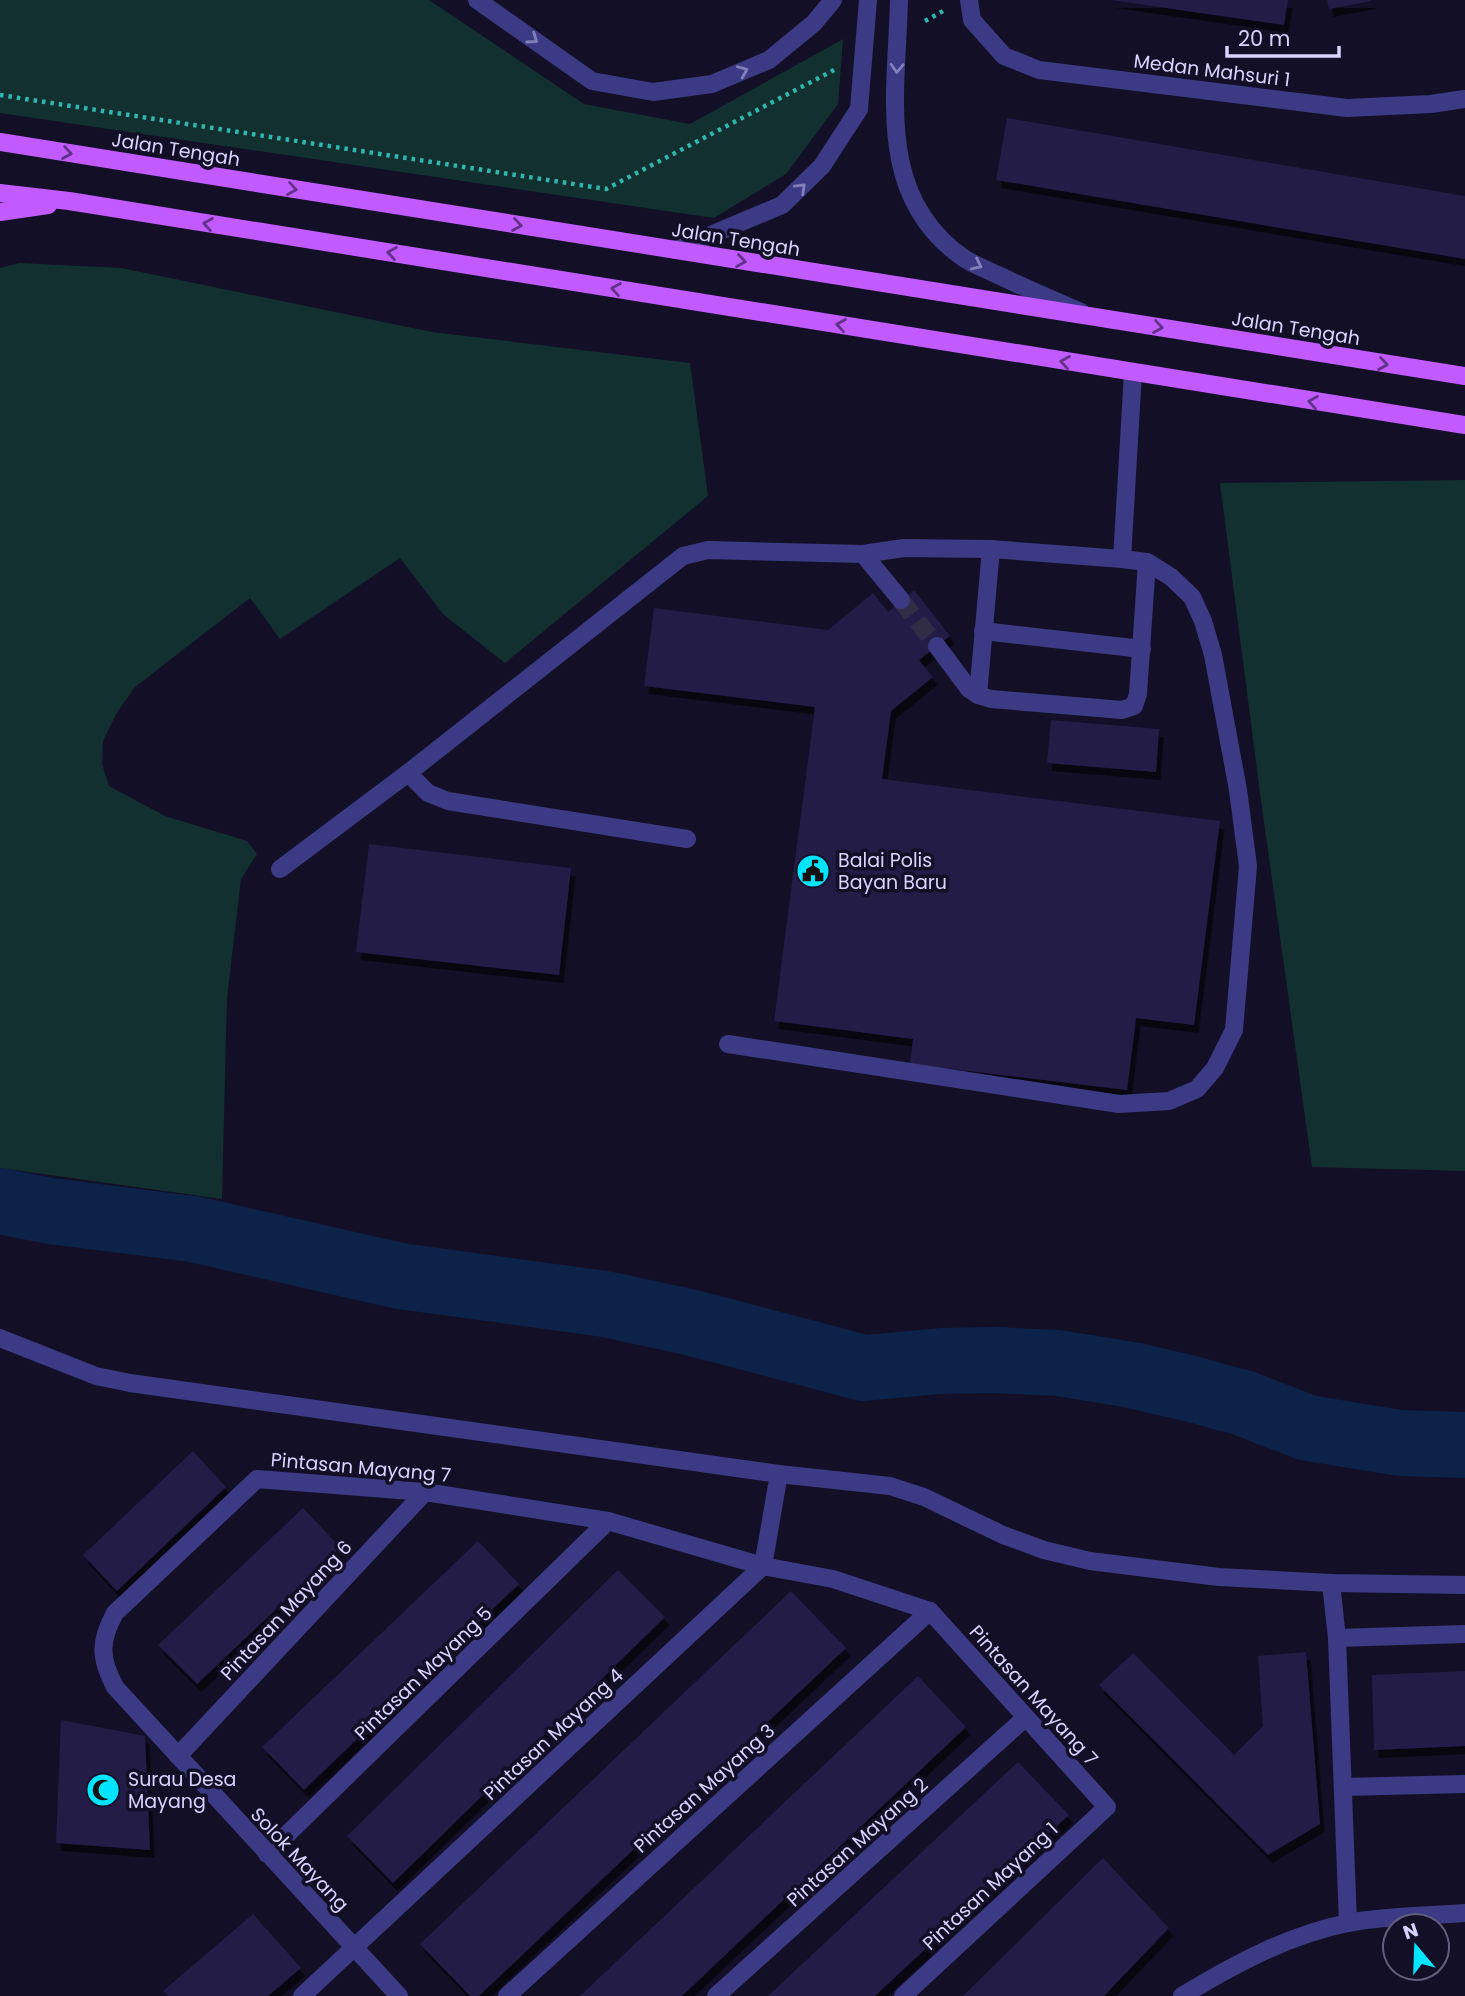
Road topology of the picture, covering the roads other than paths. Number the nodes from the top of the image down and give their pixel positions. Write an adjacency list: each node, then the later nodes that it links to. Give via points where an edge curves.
1 (477, 0): 2 (street, one-way to 2, via 592,81 653,92 712,84 769,60 814,23)
2 (833, 0)
3 (868, 0): 11 (street, one-way to 3, via 782,205 822,166 859,109)
4 (899, 0): 12 (street, one-way to 12, via 895,120 900,164 911,200 936,233 965,259)
5 (969, 0): 6 (street, Medan Mahsuri 1, via 972,20 1004,56 1040,70 1347,108)
6 (1465, 99)
7 (0, 142): 11 (main road, Jalan Tengah, one-way to 11)
8 (0, 193): 9 (main road)
9 (69, 201): 10 (main road); 13 (main road, one-way to 9)
10 (0, 212)
11 (675, 250): 12 (main road, Jalan Tengah, one-way to 12)
12 (1091, 316): 14 (main road, Jalan Tengah, one-way to 14)
13 (1133, 373): 15 (main road, one-way to 13); 18 (street)
14 (1465, 376)
15 (1465, 425)
16 (991, 549): 17 (street, via 904,548); 18 (street); 21 (street)
17 (863, 554): 20 (street); 25 (street, via 708,550 683,556)
18 (1122, 559): 19 (street)
19 (1147, 562): 23 (street); 28 (street, via 1171,576 1192,597 1203,621 1238,790 1248,866 1234,1030 1215,1068 1197,1088 1169,1101 1119,1104)
20 (901, 600)
21 (983, 631): 23 (street); 24 (street)
22 (937, 646): 24 (street)
23 (1142, 649): 24 (street, via 1138,694 1134,706 1122,710)
24 (978, 695)
25 (408, 773): 26 (street, via 428,793 449,800); 27 (street)
26 (687, 839)
27 (280, 869)
28 (728, 1044)
29 (0, 1338): 30 (street, via 96,1377 130,1383)
30 (779, 1474): 33 (street); 34 (street, via 890,1486 1044,1550 1090,1560 1219,1577)
31 (425, 1492): 32 (street, Pintasan Mayang 7); 39 (street, Pintasan Mayang 7, via 257,1479 115,1613); 41 (street, Pintasan Mayang 6)
32 (608, 1521): 33 (street, Pintasan Mayang 7); 45 (street, Pintasan Mayang 5)
33 (763, 1566): 36 (street, Pintasan Mayang 7, via 833,1579); 48 (street, Pintasan Mayang 4)
34 (1331, 1583): 35 (street); 38 (street)
35 (1465, 1585)
36 (930, 1611): 40 (street, Pintasan Mayang 7); 51 (street, Pintasan Mayang 3)
37 (1465, 1634): 38 (street)
38 (1337, 1637): 43 (street)
39 (102, 1648): 41 (street, Solok Mayang, via 115,1687)
40 (1025, 1718): 44 (street, Pintasan Mayang 7); 52 (street, Pintasan Mayang 2)
41 (178, 1756): 45 (street, Solok Mayang)
42 (1465, 1784): 43 (street)
43 (1343, 1787): 47 (street)
44 (1107, 1807): 53 (street, Pintasan Mayang 1)
45 (267, 1854): 48 (street, Solok Mayang)
46 (1465, 1913): 47 (street)
47 (1348, 1923): 54 (street, via 1267,1950)
48 (355, 1948): 49 (street, Pintasan Mayang 4); 50 (street, Solok Mayang)
49 (302, 1996)
50 (399, 1996)
51 (506, 1996)
52 (716, 1996)
53 (903, 1996)
54 (1182, 1996)

